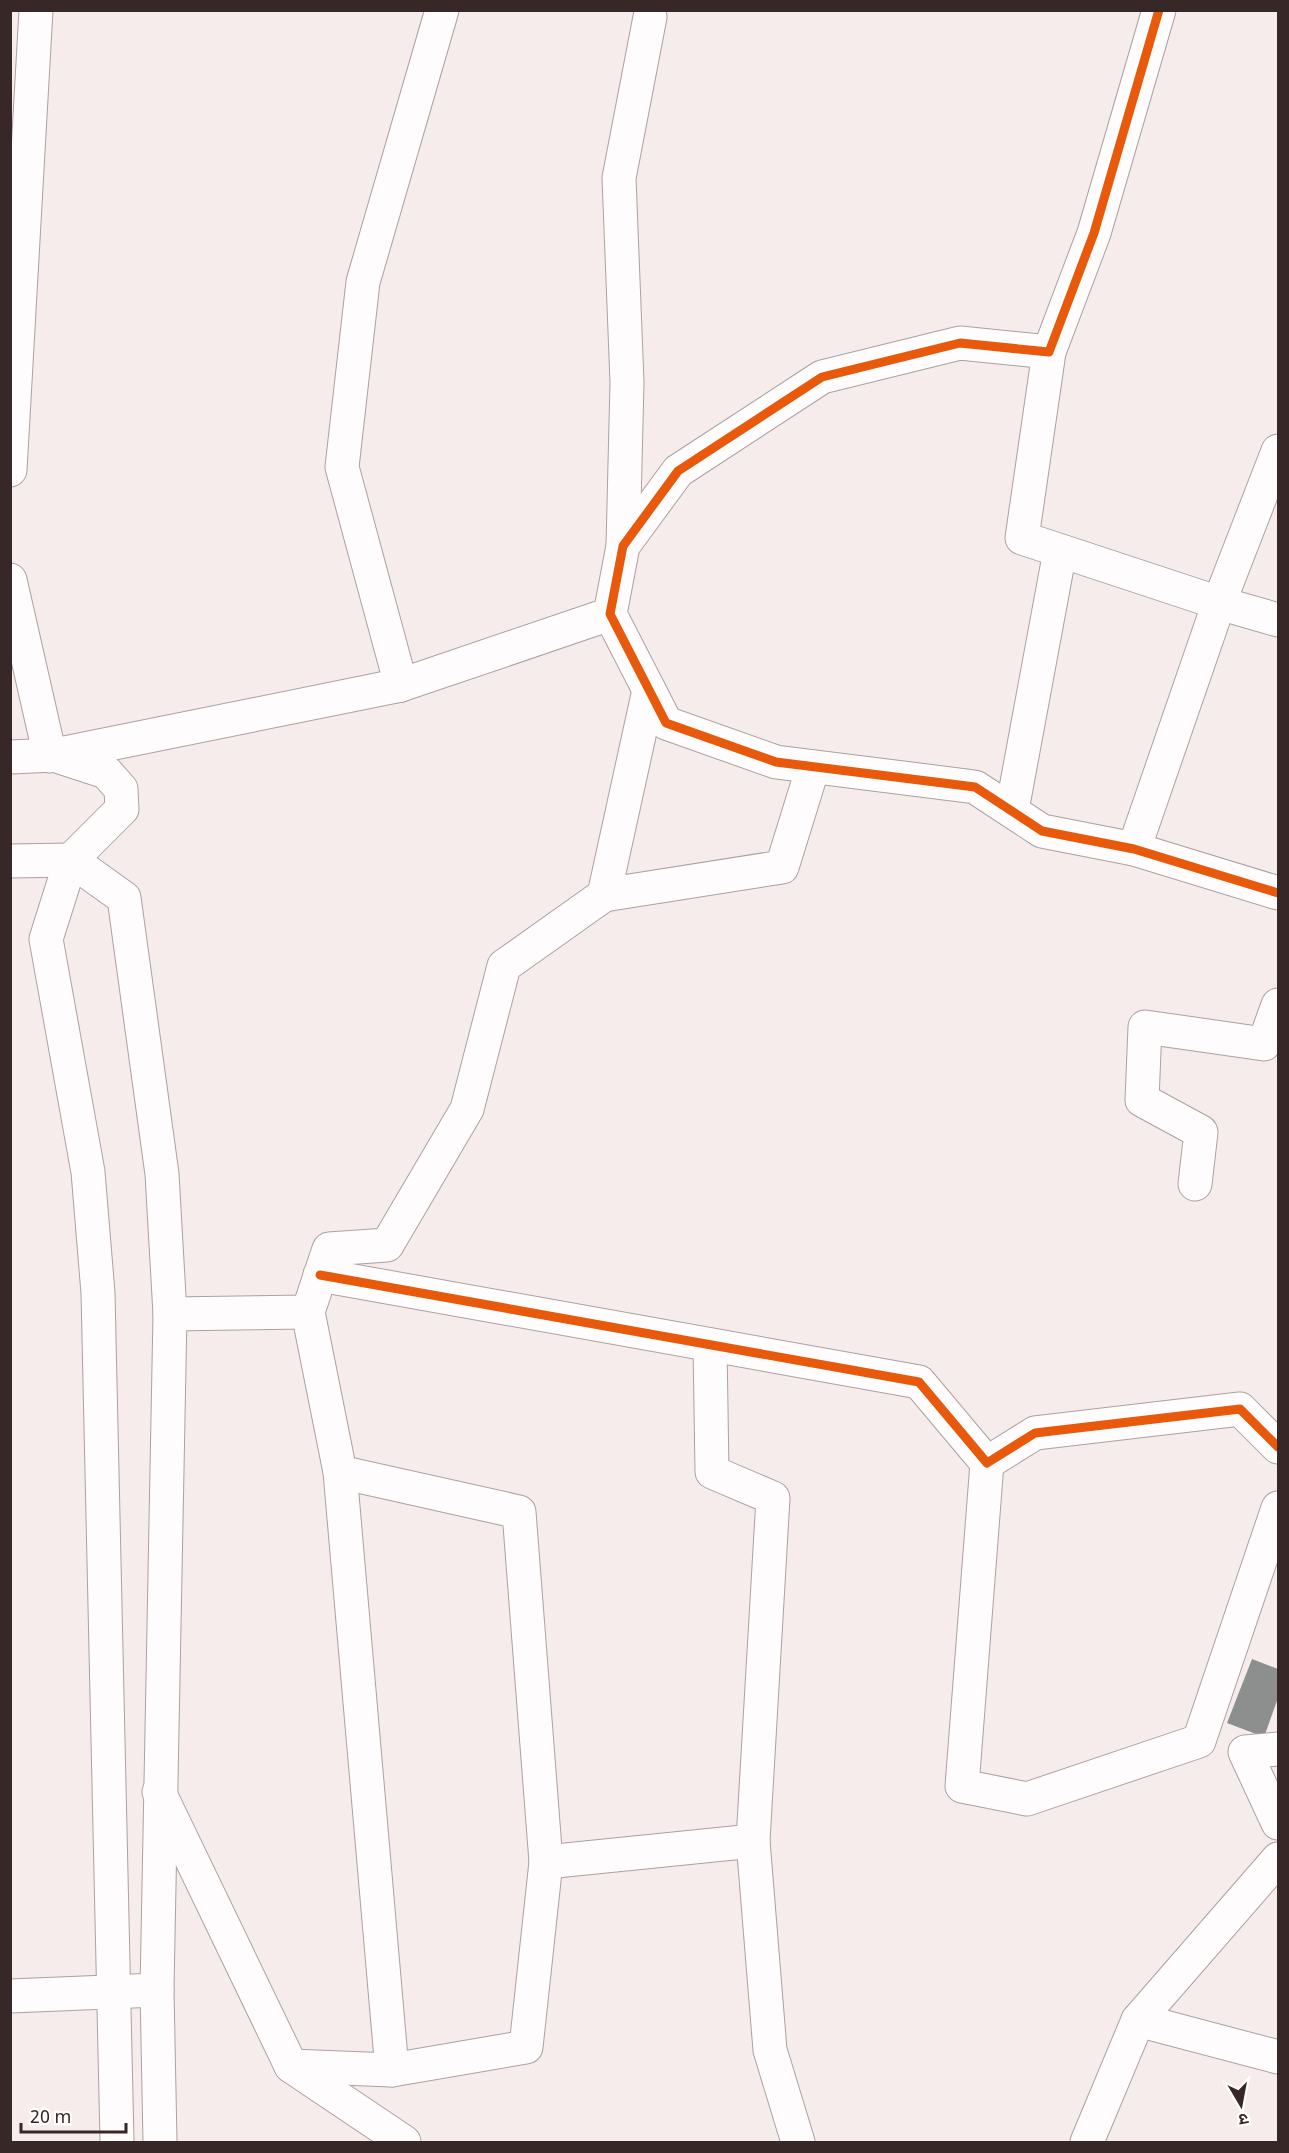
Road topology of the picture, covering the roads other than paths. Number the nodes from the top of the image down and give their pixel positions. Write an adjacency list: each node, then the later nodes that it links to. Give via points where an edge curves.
1 (36, 10): 7 (street)
2 (442, 10): 14 (street, via 363,282 342,466)
3 (1159, 10): 5 (street, via 1094,233)
4 (650, 17): 8 (street, via 619,178 627,382)
5 (1049, 352): 8 (street, via 960,343 822,377 678,471); 9 (street, via 1022,538)
6 (1278, 451): 11 (street)
7 (10, 470)
8 (623, 546): 12 (street)
9 (1060, 551): 11 (street); 19 (street)
10 (10, 580): 16 (street)
11 (1219, 603): 13 (street); 20 (street)
12 (610, 614): 14 (street); 15 (street)
13 (1278, 620)
14 (401, 685): 16 (street)
15 (649, 690): 18 (street, via 666,723 777,762); 24 (street)
16 (53, 756): 17 (street); 21 (street, via 106,772 121,789 122,809)
17 (10, 757)
18 (813, 767): 19 (street, via 975,787); 24 (street, via 782,867)
19 (1012, 810): 20 (street, via 1042,831)
20 (1134, 849): 23 (street)
21 (71, 860): 22 (street); 29 (street, via 124,898 162,1174); 42 (street, via 46,939 88,1172 98,1293)
22 (10, 861)
23 (1278, 893)
24 (604, 895): 27 (street, via 504,966 467,1109 387,1245 329,1249)
25 (1278, 1005): 26 (street, via 1264,1044 1145,1027 1142,1100 1201,1132)
26 (1195, 1184)
27 (320, 1275): 28 (street); 30 (street)
28 (308, 1312): 29 (street); 33 (street)
29 (170, 1314): 36 (street)
30 (710, 1345): 32 (street, via 919,1382); 38 (street, via 712,1472 773,1498)
31 (1278, 1447): 32 (street, via 1240,1409 1035,1433)
32 (987, 1463): 34 (street, via 962,1786 1027,1799 1199,1741)
33 (340, 1472): 40 (street, via 519,1512); 47 (street)
34 (1278, 1508)
35 (1278, 1749): 37 (street, via 1245,1752)
36 (159, 1792): 41 (street); 46 (street)
37 (1278, 1823)
38 (753, 1841): 40 (street); 51 (street, via 770,2050)
39 (1278, 1859): 44 (street)
40 (546, 1862): 47 (street, via 525,2047)
41 (157, 1990): 42 (street); 49 (street)
42 (114, 1992): 43 (street); 48 (street)
43 (10, 1996)
44 (1138, 2020): 45 (street); 52 (street)
45 (1278, 2057)
46 (291, 2066): 47 (street); 50 (street)
47 (392, 2070)
48 (117, 2142)
49 (160, 2142)
50 (404, 2142)
51 (798, 2142)
52 (1087, 2142)

